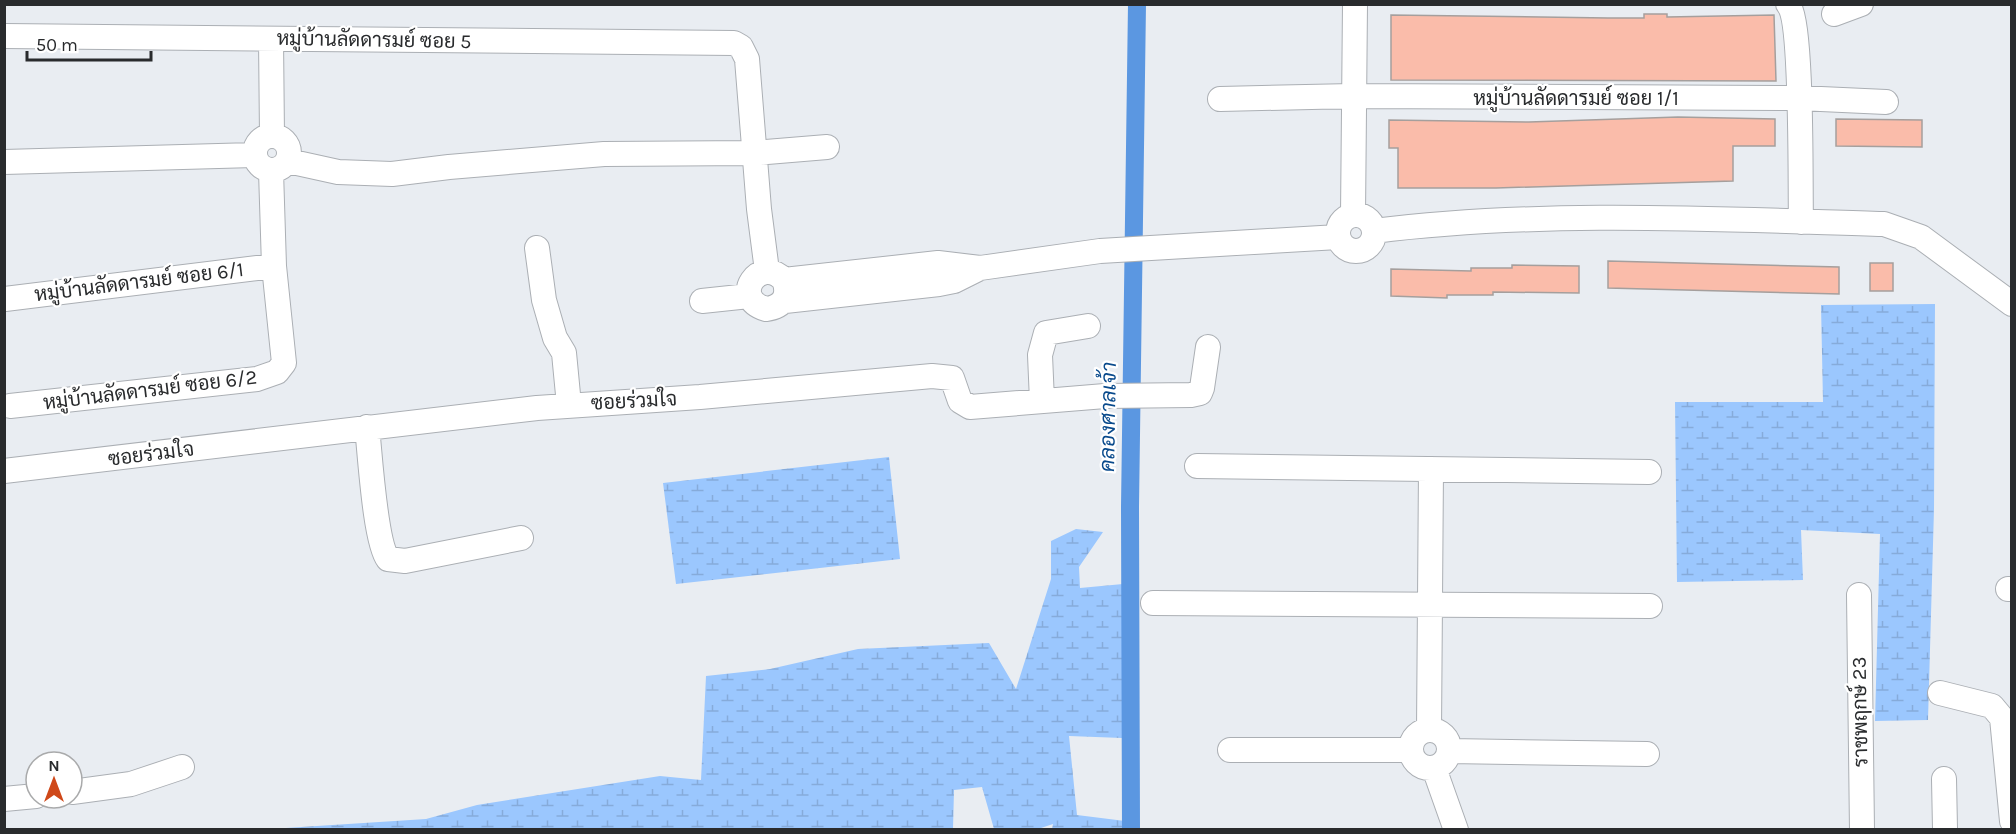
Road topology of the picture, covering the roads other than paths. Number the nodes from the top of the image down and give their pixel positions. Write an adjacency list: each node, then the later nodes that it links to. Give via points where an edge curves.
1 (1355, 4): 7 (street)
2 (1862, 4): 4 (street)
3 (1790, 9): 8 (street)
4 (1834, 14)
5 (4, 36): 6 (street, หมู่บ้านลัดดารมย์ ซอย 5)
6 (271, 39): 12 (street, หมู่บ้านลัดดารมย์ ซอย 5, via 725,41 741,47 747,59); 14 (street, via 272,136 261,140)
7 (1353, 96): 8 (street, หมู่บ้านลัดดารมย์ ซอย 1/1); 9 (street, หมู่บ้านลัดดารมย์ ซอย 1/1); 15 (street)
8 (1799, 98): 10 (street, หมู่บ้านลัดดารมย์ ซอย 1/1); 16 (street)
9 (1220, 99)
10 (1886, 102)
11 (827, 147): 12 (street)
12 (754, 153): 14 (street, via 604,154 369,175); 21 (street)
13 (4, 162): 14 (street)
14 (271, 162): 20 (street)
15 (1353, 215): 17 (street, via 1368,219); 18 (street, via 1341,222)
16 (1801, 222): 17 (street, via 1504,220); 25 (street, via 1884,224 1904,229 1921,237)
17 (1374, 231): 18 (street, via 1369,246 1355,251 1341,244)
18 (1338, 237): 21 (street, via 1100,251 980,268 939,284)
19 (537, 248): 29 (street, via 544,300 555,338 564,353)
20 (274, 266): 23 (street, หมู่บ้านลัดดารมย์ ซอย 6/1); 30 (street, หมู่บ้านลัดดารมย์ ซอย 6/2, via 284,363 277,372 257,379)
21 (778, 284): 22 (street, via 754,277); 22 (street, via 774,308 766,309)
22 (749, 296): 24 (street)
23 (5, 299)
24 (702, 301)
25 (2012, 304)
26 (1088, 326): 28 (street, via 1047,333 1040,355)
27 (1208, 347): 28 (street, ซอยร่วมใจ, via 1200,393)
28 (1042, 401): 29 (street, ซอยร่วมใจ, via 970,407 960,401 955,382 946,376)
29 (569, 405): 31 (street, ซอยร่วมใจ)
30 (10, 406)
31 (367, 428): 34 (street, ซอยร่วมใจ); 36 (street, via 378,520 388,559 405,561)
32 (1197, 466): 33 (street)
33 (1431, 469): 35 (street); 39 (street)
34 (4, 471)
35 (1650, 472)
36 (521, 538)
37 (1859, 595): 55 (street, ราชพฤกษ์ 23)
38 (1153, 603): 39 (street)
39 (1430, 604): 40 (street); 42 (street)
40 (1650, 606)
41 (1940, 693): 52 (street, via 1992,706 2002,718)
42 (1429, 730): 44 (street, via 1416,736); 46 (street, via 1444,736)
43 (1230, 750): 44 (street)
44 (1411, 750): 46 (street, via 1416,762 1427,768)
45 (1647, 754): 46 (street)
46 (1442, 759): 54 (street)
47 (182, 767): 49 (street, via 131,784)
48 (1944, 779): 53 (street)
49 (84, 790)
50 (24, 797): 51 (street)
51 (4, 799)
52 (2012, 821)
53 (1941, 829)
54 (1456, 830)
55 (1862, 830)

